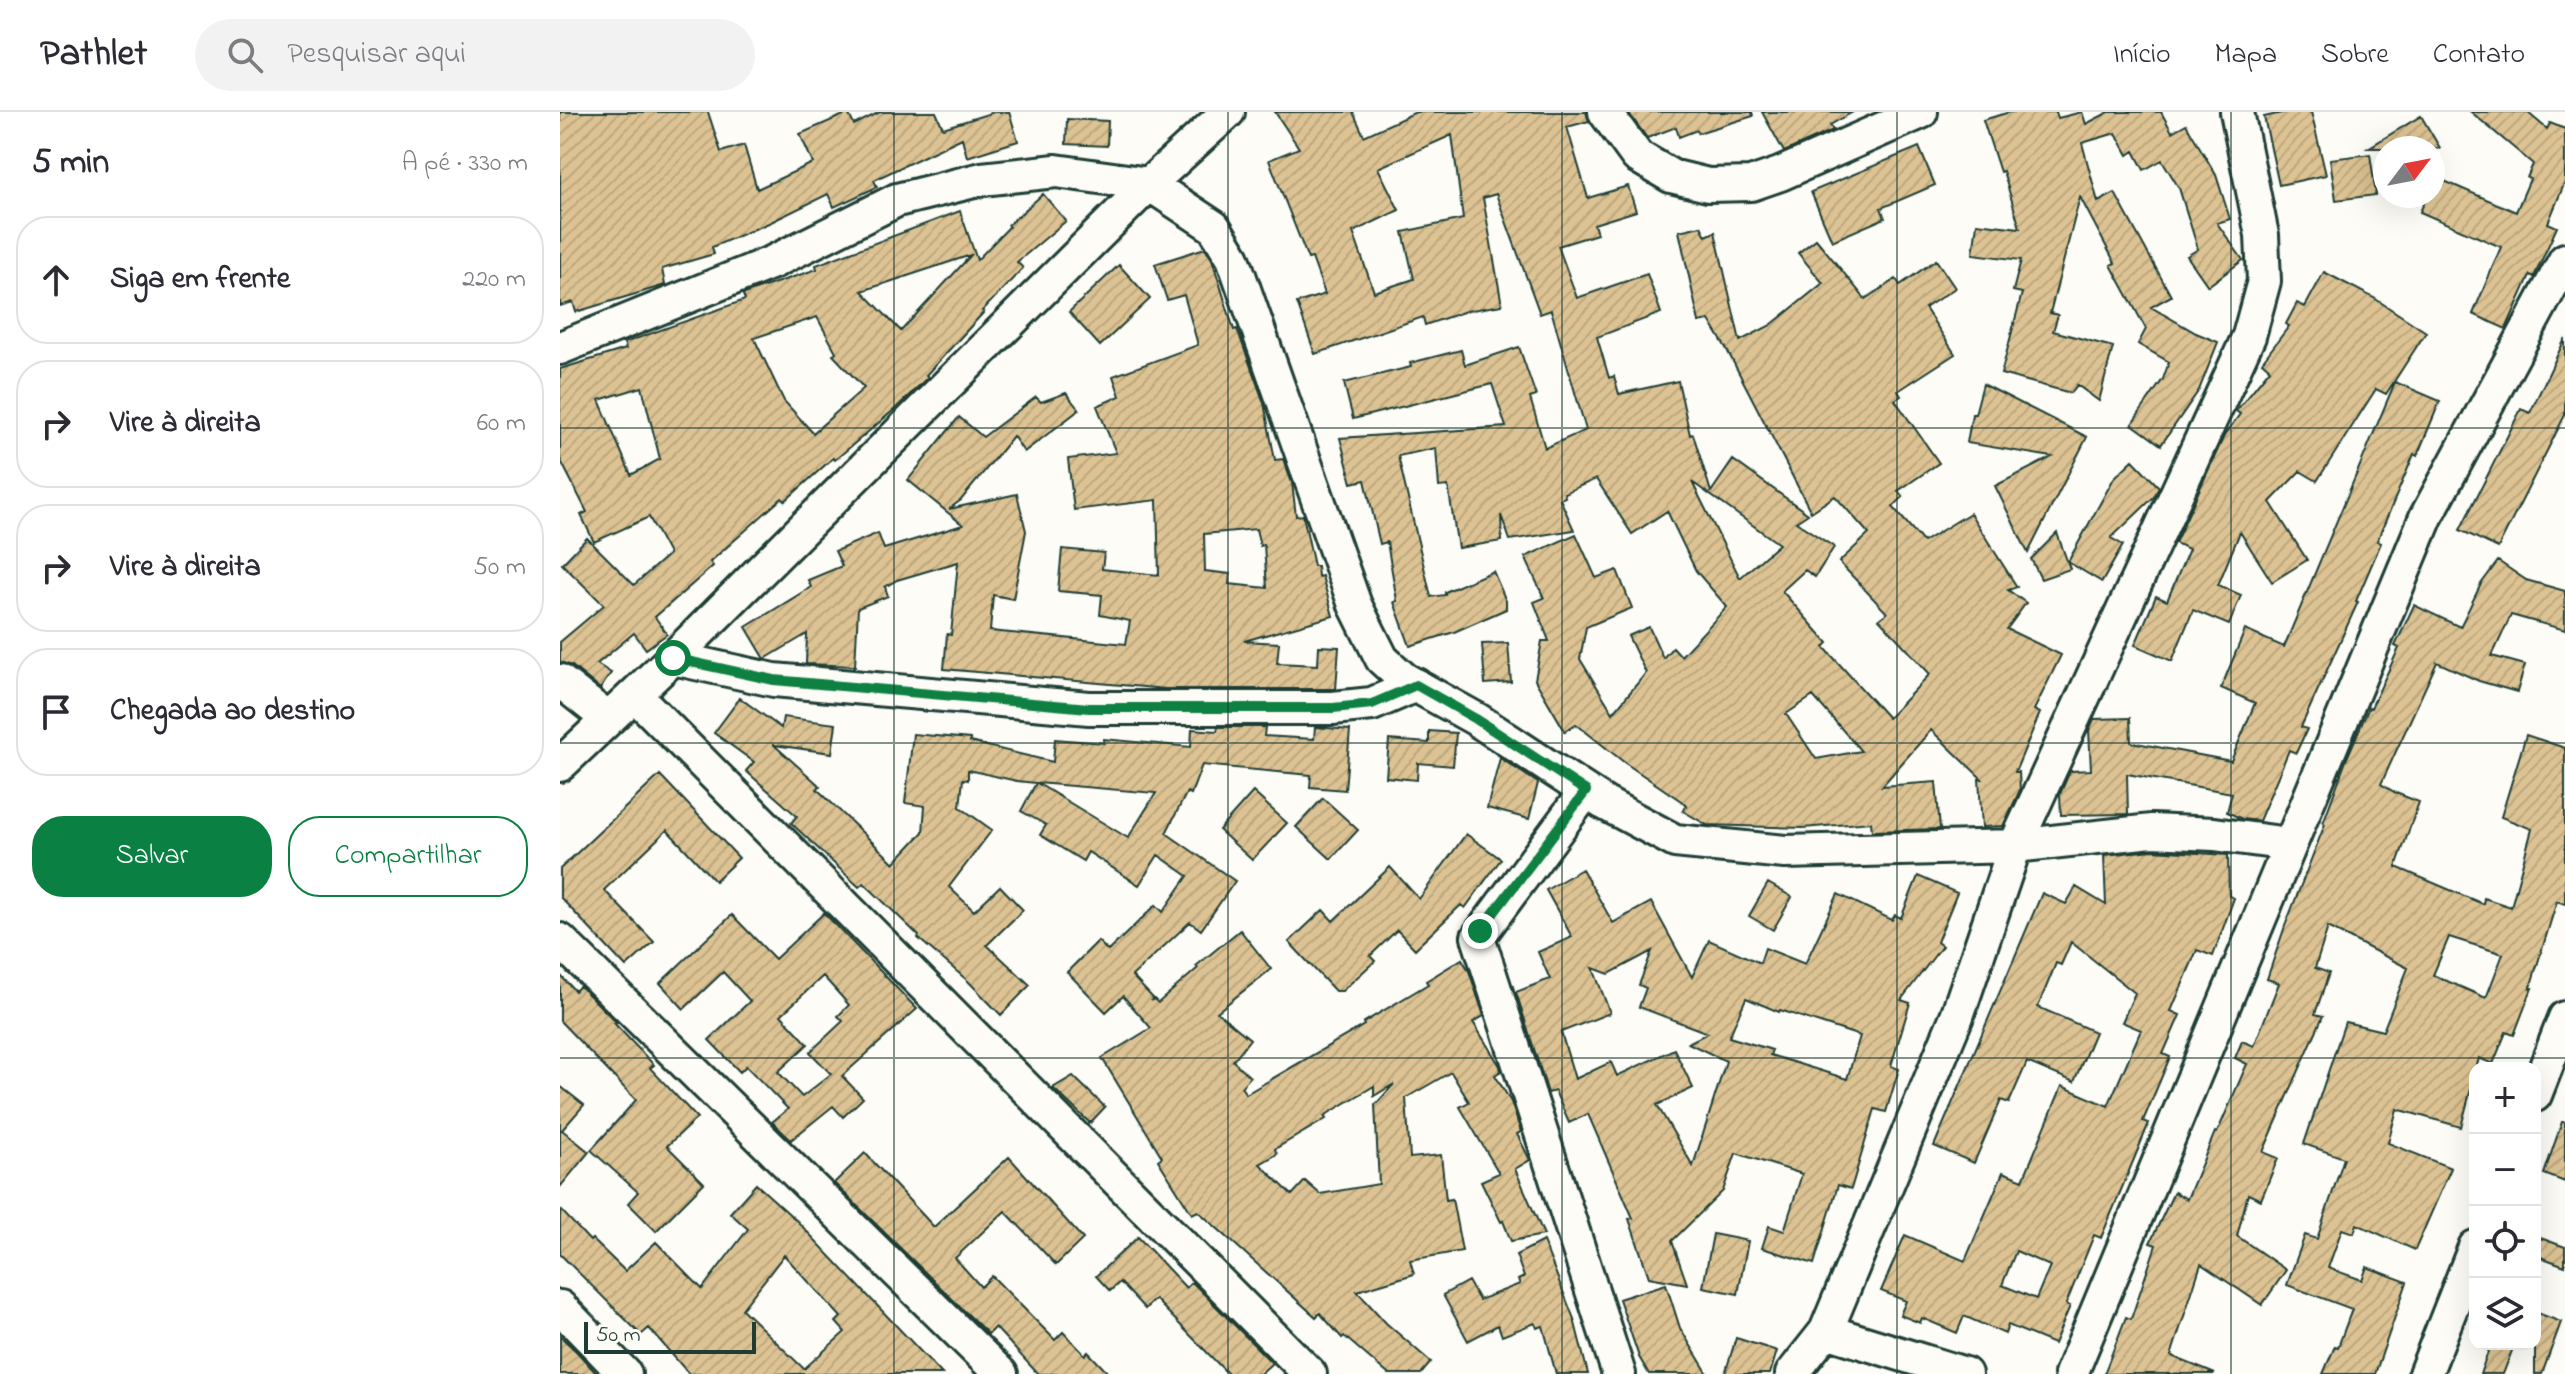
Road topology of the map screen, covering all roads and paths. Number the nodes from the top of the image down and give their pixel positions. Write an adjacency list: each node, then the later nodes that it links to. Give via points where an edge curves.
1 (1228, 112): 5 (street)
2 (1605, 112): 3 (street, via 1637,156 1671,176 1708,185 1751,184)
3 (1921, 112)
4 (2237, 112): 16 (street, via 2262,235 2264,281 2249,336)
5 (1149, 184): 7 (street, via 1056,171 982,179 897,200 773,262); 8 (street); 10 (street, via 1214,227 1233,258 1355,605 1382,659)
6 (2565, 260): 15 (street, via 2426,517)
7 (560, 348)
8 (673, 658): 10 (street, via 774,680 1089,708 1333,708 1372,704); 11 (street)
9 (560, 681): 12 (street)
10 (1416, 685): 14 (street)
11 (635, 695): 12 (street); 25 (street)
12 (608, 719): 13 (street)
13 (560, 765)
14 (1586, 791): 16 (street, via 1675,841 1785,852); 26 (street, via 1478,937)
15 (2289, 844): 16 (street, via 2152,831); 29 (street)
16 (2015, 846): 22 (street, via 1957,1016)
17 (560, 940): 24 (street)
18 (2565, 1018): 19 (street)
19 (2541, 1080)
20 (2469, 1262): 30 (street)
21 (560, 1307): 23 (street)
22 (1826, 1331): 27 (street); 28 (street)
23 (625, 1374)
24 (1001, 1374)
25 (1310, 1374)
26 (1619, 1374)
27 (1792, 1374)
28 (1965, 1374)
29 (2071, 1374)
30 (2425, 1374)

